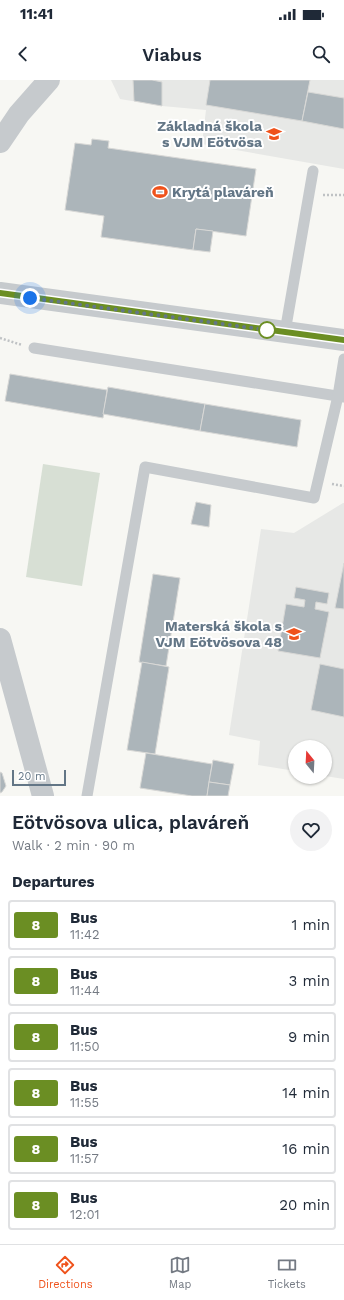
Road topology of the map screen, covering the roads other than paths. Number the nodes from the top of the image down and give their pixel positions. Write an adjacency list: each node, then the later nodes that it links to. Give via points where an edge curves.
1 (49, 80): 2 (street, via 19,114)
2 (0, 142)
3 (313, 171): 5 (lane)
4 (0, 293): 5 (street)
5 (285, 332): 6 (street)
6 (344, 340)
7 (34, 348): 9 (lane)
8 (344, 359): 9 (lane)
9 (341, 396): 12 (lane, via 314,498 145,467)
10 (0, 639): 11 (street)
11 (42, 796)
12 (87, 796)

